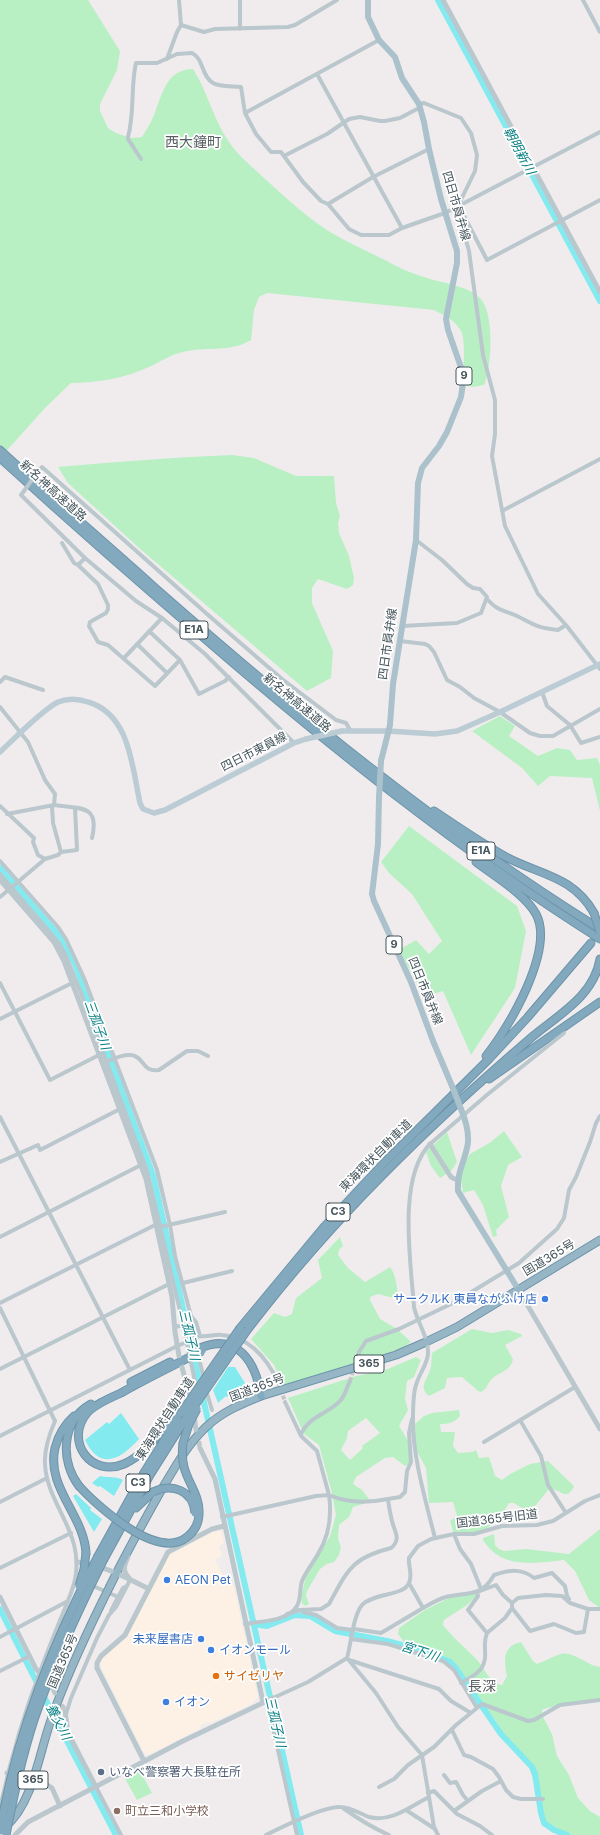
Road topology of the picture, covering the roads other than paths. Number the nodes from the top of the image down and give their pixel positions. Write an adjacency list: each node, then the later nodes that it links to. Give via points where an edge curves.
1 (179, 0): 7 (street)
2 (240, 0): 8 (street)
3 (337, 0): 8 (street, via 295,25)
4 (368, 0): 10 (main road, 四日市員弁線 / 9, via 368,17)
5 (443, 0): 20 (street)
6 (582, 0): 9 (street)
7 (181, 25): 8 (street, via 207,32 215,29); 11 (street)
8 (240, 29)
9 (600, 32)
10 (379, 40): 12 (street); 13 (main road, 四日市員弁線 / 9, via 395,57 402,78)
11 (168, 58): 14 (street, via 177,54 192,53 198,57 207,78 212,82 240,87); 19 (street, via 157,63 136,63 128,139)
12 (317, 74): 14 (street); 15 (street)
13 (419, 106): 15 (street, via 400,118 380,122 360,117); 17 (main road, 四日市員弁線 / 9); 25 (street, via 424,103 461,118 471,133 477,155 475,171)
14 (246, 113): 18 (street, via 256,134 271,152 278,151)
15 (343, 122): 18 (street, via 327,134); 21 (street)
16 (600, 132): 20 (street)
17 (429, 149): 21 (street); 22 (main road, 四日市員弁線 / 9)
18 (284, 156): 24 (street, via 321,202)
19 (141, 159)
20 (531, 169): 25 (street); 27 (street)
21 (373, 178): 24 (street); 28 (street)
22 (441, 199): 26 (street); 34 (main road, 四日市員弁線 / 9, via 457,251 446,319 464,376 461,397 444,437 420,474)
23 (600, 200): 27 (street)
24 (328, 204): 28 (street, via 349,228 361,235 386,236)
25 (457, 208): 26 (street); 27 (street, via 487,260); 33 (street, via 469,251 483,355 495,400 492,456)
26 (443, 214): 28 (street)
27 (559, 222): 29 (street)
28 (402, 228)
29 (600, 292)
30 (0, 450): 63 (highway, 新名神高速道路 / E1A, via 227,650)
31 (0, 458): 64 (highway, 新名神高速道路 / E1A, via 219,651)
32 (600, 458): 33 (street)
33 (502, 512): 40 (street, via 504,526 538,594)
34 (416, 540): 38 (street, via 467,584 484,592); 41 (main road, 四日市員弁線 / 9)
35 (62, 544): 37 (street)
36 (85, 558): 37 (street); 39 (street, via 136,601); 57 (street, bridge, via 21,495 42,467 253,654 336,720 346,723)
37 (78, 565): 45 (street, via 98,584 108,605 106,613 90,622 89,626 98,642 108,644)
38 (487, 598): 40 (street, via 497,609 541,628 558,630); 41 (street, via 481,613 457,623)
39 (162, 618): 42 (street); 49 (street)
40 (566, 625): 47 (street)
41 (402, 626): 43 (main road, 四日市員弁線 / 9)
42 (149, 631): 44 (street); 46 (street)
43 (400, 641): 55 (street, via 429,646 448,680); 58 (main road, 四日市員弁線 / 9)
44 (136, 644): 45 (street); 48 (street)
45 (124, 658): 48 (street, via 155,686)
46 (180, 660): 48 (street); 49 (street, via 199,694)
47 (599, 666): 52 (main road, 四日市東員線)
48 (167, 672)
49 (229, 677): 61 (street)
50 (0, 682): 51 (street, via 5,677)
51 (43, 690)
52 (542, 692): 55 (main road, 四日市東員線); 56 (street, via 547,706)
53 (0, 707): 59 (street)
54 (600, 709): 56 (street)
55 (500, 712): 56 (street, via 530,734 540,736 553,736); 58 (main road, 四日市東員線, via 468,728 447,733)
56 (570, 725): 60 (street, via 581,743)
57 (350, 730): 58 (main road, 四日市東員線); 61 (main road, 四日市東員線, bridge)
58 (388, 731): 96 (main road, 四日市員弁線 / 9, bridge, via 381,761 378,844 372,894 411,982)
59 (22, 732): 61 (main road, 四日市東員線, via 59,702 80,699 105,710 123,733 140,803 144,809 154,813); 62 (main road, 四日市東員線); 65 (street, via 45,780 55,794)
60 (600, 737)
61 (294, 743)
62 (0, 752)
63 (368, 766): 78 (highway, 新名神高速道路 / E1A, via 486,854); 79 (highway, bridge, via 505,856 567,884 584,898 594,913)
64 (393, 795): 80 (highway, 新名神高速道路 / E1A, via 482,860); 93 (highway, via 522,898 540,923 540,945 532,974 513,1016 489,1053)
65 (53, 805): 67 (street); 68 (street); 70 (street, via 53,823)
66 (0, 806): 68 (street)
67 (75, 808): 69 (street, via 84,809 95,820); 70 (street, via 77,850)
68 (7, 814): 71 (street, via 34,838 38,855)
69 (92, 838)
70 (61, 852): 71 (street)
71 (45, 859): 75 (street)
72 (0, 861): 75 (street)
73 (0, 874): 76 (street)
74 (0, 880): 76 (street)
75 (18, 882): 76 (street); 91 (street, via 66,939)
76 (10, 889): 77 (street); 83 (street, via 54,942)
77 (0, 897)
78 (600, 928)
79 (600, 932)
80 (600, 939)
81 (591, 943): 93 (highway, via 527,1018)
82 (600, 960): 95 (highway, via 593,980 578,999)
83 (75, 982): 86 (street); 89 (street)
84 (0, 983): 86 (street)
85 (600, 1002): 95 (highway, via 514,1060)
86 (15, 1012): 87 (street); 89 (street, via 50,1080)
87 (0, 1019)
88 (564, 1033): 96 (street)
89 (101, 1054): 92 (street); 94 (street)
90 (208, 1056): 91 (street, via 198,1051 187,1051 154,1071 145,1067 135,1056)
91 (115, 1058): 92 (street); 107 (street, via 157,1170)
92 (106, 1062): 106 (street, via 147,1171)
93 (444, 1104): 141 (highway, 東海環状自動車道 / C3, bridge, via 328,1222 240,1328)
94 (120, 1109): 100 (street, via 40,1150 38,1144); 102 (street)
95 (449, 1110): 144 (highway, 東海環状自動車道 / C3, bridge, via 358,1198 282,1285 248,1329)
96 (462, 1112): 99 (street); 103 (main road, 四日市員弁線 / 9, via 467,1130 467,1149)
97 (600, 1116): 112 (street, via 570,1190 561,1223)
98 (0, 1117): 100 (street)
99 (430, 1144): 103 (street, via 451,1177); 119 (street, via 413,1178 408,1208 414,1307)
100 (18, 1153): 101 (street); 104 (street)
101 (0, 1162)
102 (141, 1165): 104 (street); 106 (street)
103 (457, 1180): 112 (main road, via 458,1191)
104 (48, 1212): 108 (street); 110 (street)
105 (225, 1212): 107 (street)
106 (158, 1225): 107 (street); 110 (street); 114 (street); 121 (street)
107 (170, 1225): 113 (street)
108 (0, 1237)
109 (600, 1240): 115 (highway, 国道365号 / 365)
110 (75, 1265): 116 (street); 118 (street)
111 (232, 1271): 113 (street)
112 (507, 1272): 115 (main road); 119 (street, via 455,1302)
113 (183, 1283): 120 (street)
114 (169, 1284): 118 (street); 122 (street)
115 (518, 1289): 125 (highway, 国道365号 / 365, via 457,1327); 134 (street)
116 (0, 1303)
117 (0, 1308): 127 (street)
118 (102, 1318): 127 (street); 131 (street)
119 (417, 1319): 125 (street); 129 (street, via 399,1329 366,1341)
120 (194, 1323): 121 (street); 123 (street)
121 (183, 1325): 122 (street); 124 (street)
122 (175, 1327): 126 (street)
123 (200, 1336): 133 (street, via 226,1335 250,1345 270,1366); 140 (street, via 194,1338)
124 (187, 1342): 126 (street); 136 (street)
125 (426, 1342): 135 (highway, 国道365号 / 365, via 396,1355); 142 (street, via 428,1353 426,1364 416,1384)
126 (177, 1346): 128 (street); 131 (street)
127 (24, 1357): 130 (street); 139 (street)
128 (183, 1359): 135 (highway, via 211,1344 231,1345 238,1349 252,1366); 138 (highway, via 144,1375); 146 (street)
129 (356, 1362)
130 (0, 1369)
131 (130, 1370): 139 (street)
132 (350, 1381): 148 (street, via 340,1400 309,1423)
133 (279, 1384)
134 (575, 1388): 143 (street); 145 (street)
135 (261, 1396): 163 (highway, 国道365号 / 365, via 234,1407 206,1427 184,1453)
136 (200, 1401)
137 (285, 1402): 148 (street)
138 (88, 1409): 141 (highway, via 80,1424 81,1448 93,1463 104,1467 125,1464 139,1454); 152 (highway, via 74,1422 66,1444 67,1464); 191 (highway, bridge, via 71,1419 56,1443 54,1465 59,1488 82,1530 86,1553 82,1577)
139 (51, 1410): 147 (street); 151 (street, via 55,1420 46,1446)
140 (212, 1410)
141 (180, 1411): 164 (highway, 東海環状自動車道 / C3, via 142,1477)
142 (413, 1416): 155 (street, via 409,1433 411,1462 407,1471 405,1492 400,1497); 162 (street, via 418,1463)
143 (520, 1420): 149 (street); 157 (street, via 541,1456 548,1485)
144 (186, 1423): 152 (highway, bridge, via 182,1457 199,1509 196,1526 184,1540 165,1543 143,1536 110,1514); 164 (highway, 東海環状自動車道 / C3, via 150,1475)
145 (600, 1429)
146 (196, 1430)
147 (0, 1436)
148 (301, 1436): 153 (street, via 317,1451)
149 (484, 1442)
150 (200, 1448): 158 (street, via 214,1479)
151 (47, 1478): 156 (street); 160 (street)
152 (80, 1485): 164 (highway, bridge, via 112,1510 146,1532 158,1537 171,1539 186,1533 194,1518 194,1507 189,1497 181,1490 171,1488 153,1492 136,1507)
153 (329, 1495): 155 (street, via 343,1501); 158 (street); 182 (street, via 330,1514 324,1542 304,1576 297,1606)
154 (600, 1495): 157 (street, 国道365号旧道, via 584,1501)
155 (388, 1499): 182 (street, via 392,1524 397,1534 394,1546 368,1554 352,1566 324,1608)
156 (0, 1502)
157 (566, 1513): 161 (street, 国道365号旧道, via 538,1526 502,1526 474,1534)
158 (225, 1517): 159 (street)
159 (224, 1526): 172 (street, via 212,1529 168,1552); 184 (street)
160 (71, 1533): 165 (street); 166 (street)
161 (454, 1534): 162 (street, 国道365号旧道); 173 (street, via 460,1549 471,1564)
162 (435, 1538): 170 (street, 国道365号旧道, via 421,1544 410,1556)
163 (133, 1541): 167 (highway, 国道365号 / 365); 168 (street, via 124,1568)
164 (103, 1558): 191 (highway, 東海環状自動車道 / C3, bridge); 223 (highway, 東海環状自動車道 / C3, bridge, via 56,1660 35,1718 19,1772)
165 (77, 1562): 167 (street, via 96,1565); 169 (street)
166 (0, 1568)
167 (116, 1573): 168 (street); 208 (highway, 国道365号 / 365, bridge, via 79,1650 51,1720)
168 (130, 1580): 171 (street); 172 (street)
169 (75, 1582): 175 (street, via 96,1586); 176 (street)
170 (409, 1583): 179 (street); 186 (street, via 401,1590 365,1602 358,1612)
171 (127, 1585): 175 (street, via 122,1588); 183 (street)
172 (149, 1589): 205 (street, via 126,1635 101,1656 97,1663)
173 (479, 1591): 177 (street, via 489,1584 495,1575 516,1569 529,1572 534,1578 552,1573 565,1586 567,1596); 178 (street, via 496,1585); 179 (street, via 446,1597); 187 (street, via 468,1610)
174 (0, 1597): 185 (street)
175 (118, 1597): 183 (street)
176 (68, 1601): 185 (street); 194 (street)
177 (577, 1605): 178 (street, via 562,1596 546,1595 518,1598); 180 (street)
178 (512, 1606): 180 (street, via 530,1631 554,1624 576,1633 584,1632); 187 (street, via 505,1618)
179 (423, 1608): 186 (street, via 381,1633)
180 (588, 1609): 181 (street)
181 (600, 1609)
182 (287, 1614): 184 (street, via 269,1621); 186 (street, via 310,1613 337,1628)
183 (109, 1615): 201 (street)
184 (247, 1624): 199 (street)
185 (15, 1629): 188 (street); 190 (street)
186 (353, 1630): 189 (street)
187 (487, 1633): 195 (street, via 484,1643 485,1664 478,1673)
188 (0, 1637)
189 (351, 1638): 192 (street); 195 (street, via 388,1644 443,1661 451,1666)
190 (29, 1656): 193 (street); 194 (street)
191 (51, 1657): 222 (highway, 東海環状自動車道 / C3, bridge, via 28,1717)
192 (347, 1659): 197 (street, via 308,1682); 202 (street, via 439,1689 451,1701); 204 (street)
193 (0, 1671)
194 (40, 1672): 196 (street); 206 (street)
195 (463, 1682): 200 (street)
196 (55, 1693)
197 (273, 1698): 199 (street)
198 (600, 1700): 200 (street, via 560,1705 528,1721)
199 (265, 1702): 205 (street); 220 (street)
200 (479, 1706): 202 (street)
201 (65, 1713): 211 (street, via 68,1733)
202 (471, 1713): 203 (street)
203 (452, 1730): 204 (street); 209 (street, via 464,1755 493,1769)
204 (422, 1755): 210 (street, via 394,1779); 212 (street)
205 (144, 1761): 211 (street)
206 (8, 1774): 208 (street); 217 (street)
207 (444, 1775): 214 (street, via 450,1783 456,1782)
208 (33, 1780): 215 (street, via 52,1788); 222 (highway, 国道365号 / 365, via 15,1818)
209 (501, 1782): 213 (street, via 512,1797 521,1800); 214 (street)
210 (379, 1787)
211 (93, 1789): 215 (street); 225 (street)
212 (429, 1795): 218 (street); 219 (street, via 434,1791); 221 (street)
213 (543, 1799)
214 (468, 1801): 219 (street)
215 (60, 1806): 224 (street, via 28,1822)
216 (341, 1807): 218 (street, via 382,1818); 220 (street); 228 (street, via 372,1828)
217 (0, 1808)
218 (406, 1810): 221 (street)
219 (454, 1811): 230 (street)
220 (293, 1821): 226 (street); 227 (street)
221 (435, 1830): 229 (street)
222 (0, 1831)
223 (6, 1835)
224 (15, 1835)
225 (121, 1835)
226 (266, 1835)
227 (297, 1835)
228 (389, 1835)
229 (438, 1835)
230 (492, 1835)

